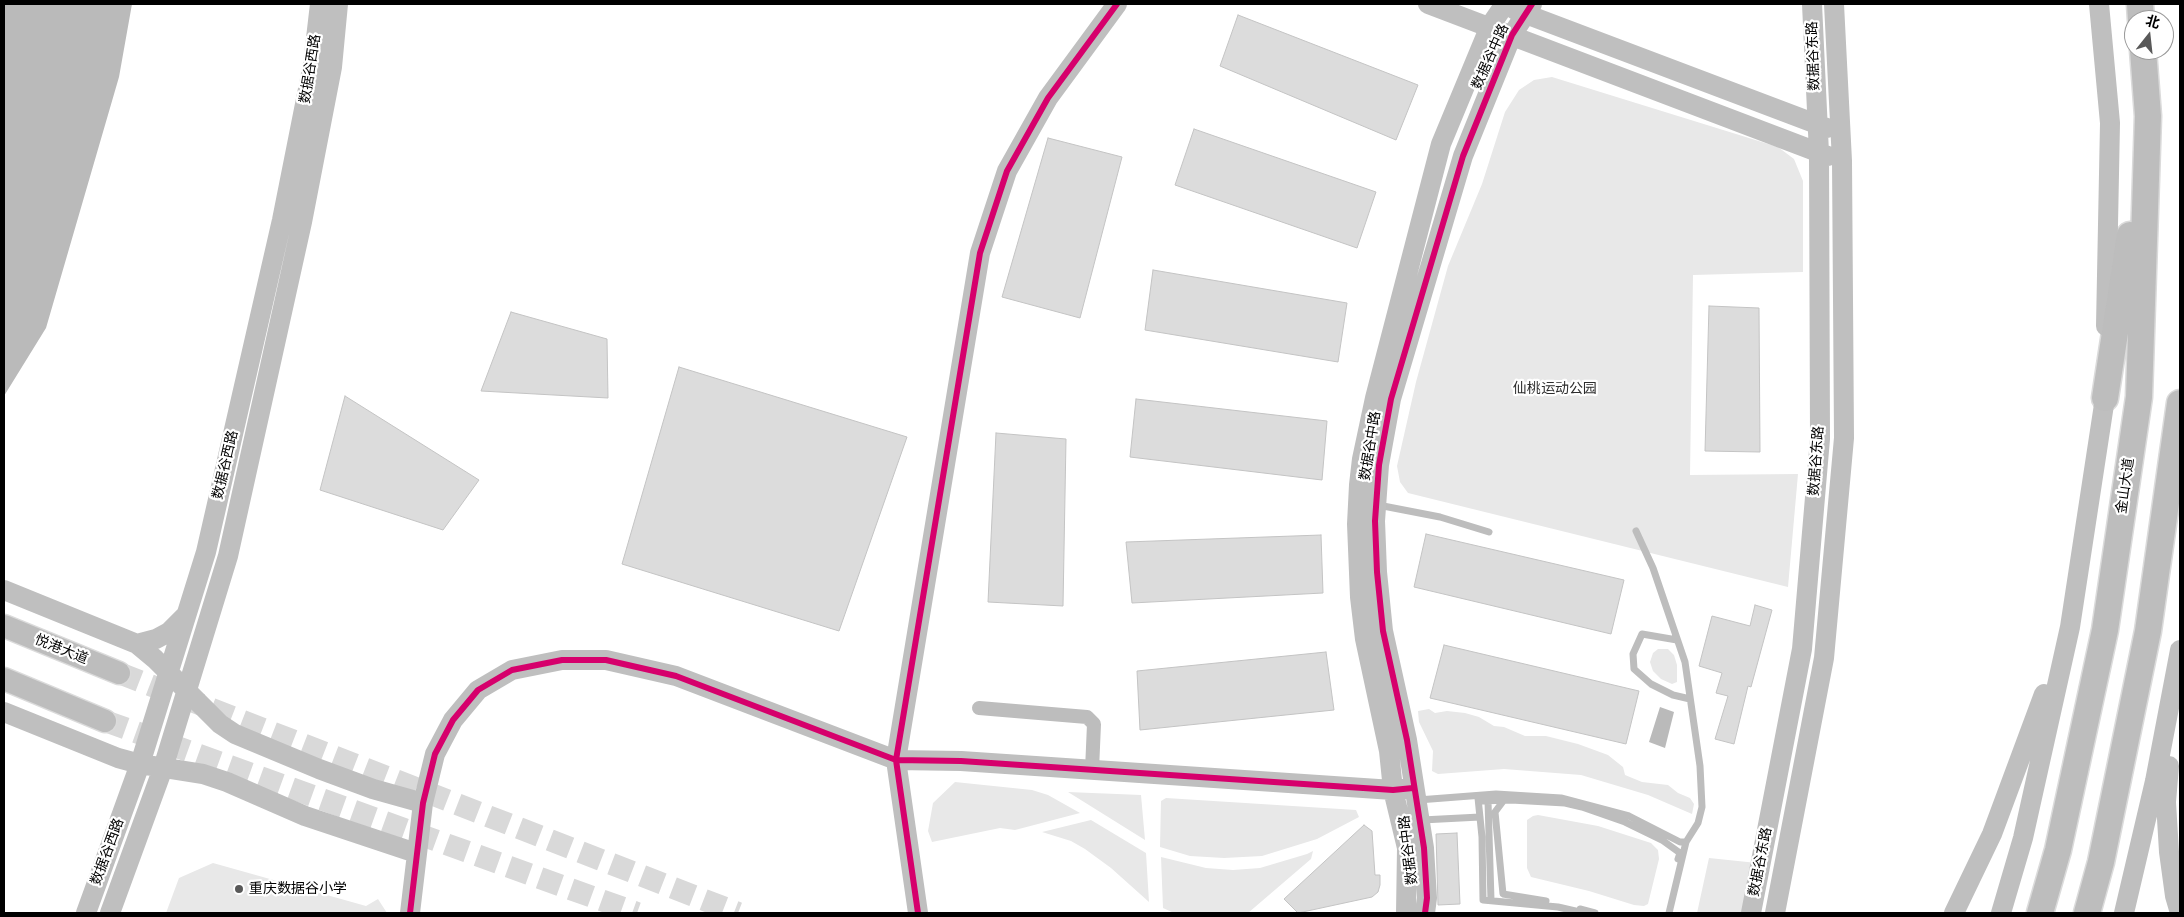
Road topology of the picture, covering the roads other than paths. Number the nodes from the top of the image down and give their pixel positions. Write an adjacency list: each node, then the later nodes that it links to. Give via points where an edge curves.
1 (320, 4): 18 (street, 数据谷西路)
2 (338, 4): 18 (street, 数据谷西路, via 332,67)
3 (1117, 4): 42 (street, via 1048,98 1007,172 980,253)
4 (1428, 4): 10 (street)
5 (1502, 4): 9 (street); 10 (street, 数据谷中路)
6 (1812, 4): 14 (street, 数据谷东路)
7 (1834, 4): 15 (street, 数据谷东路)
8 (2099, 4): 19 (street, via 2110,123)
9 (1529, 9): 11 (street, 数据谷中路); 14 (street)
10 (1490, 26): 11 (street); 46 (street, 数据谷中路, via 1441,144 1375,398 1360,476 1360,596 1365,639 1389,751)
11 (1512, 35): 16 (street); 22 (street, 数据谷中路, via 1463,156 1391,399 1379,465)
12 (2144, 60): 13 (highway, 金山大道)
13 (2148, 116): 19 (highway); 70 (highway, 金山大道, via 2139,397 2105,630 2058,850)
14 (1816, 124): 15 (street); 16 (street, 数据谷东路)
15 (1840, 134): 17 (street, 数据谷东路)
16 (1818, 153): 17 (street); 66 (street, 数据谷东路, via 1820,439 1802,649)
17 (1842, 161): 67 (street, 数据谷东路, via 1844,438 1824,658)
18 (292, 221): 26 (street, 数据谷西路); 37 (street, 数据谷西路, via 228,556)
19 (2105, 398): 28 (street)
20 (2180, 402): 29 (highway)
21 (2180, 494): 29 (highway)
22 (1376, 504): 24 (lane, via 1440,517); 46 (street, 数据谷中路, via 1377,572 1383,631 1407,740)
23 (1636, 531): 31 (lane, via 1653,568)
24 (1488, 532)
25 (4, 590): 30 (street)
26 (188, 614): 30 (street, via 156,640); 34 (street, 数据谷西路)
27 (4, 626): 33 (main road, 悦港大道)
28 (2070, 626): 68 (street, via 1992,834); 69 (street, via 2023,838)
29 (2148, 631): 71 (highway, via 2101,862)
30 (128, 640): 34 (street)
31 (1677, 640): 38 (lane, via 1685,662); 38 (lane, via 1642,634 1633,654 1634,669 1651,684)
32 (2180, 650): 35 (street)
33 (119, 673)
34 (169, 674): 37 (street); 43 (street, 数据谷西路)
35 (2175, 677): 56 (street, via 2166,802 2169,852); 72 (street)
36 (4, 679): 41 (main road)
37 (188, 693): 44 (street, 数据谷西路); 50 (street, via 235,734 373,789)
38 (1690, 699): 53 (lane, via 1700,766 1702,807 1698,823)
39 (979, 708): 45 (street, via 1087,717 1094,724)
40 (4, 712): 43 (street, via 84,746)
41 (105, 721)
42 (896, 760): 45 (street); 50 (street, via 676,676 606,660 562,660 512,670 478,690 452,720 435,754); 60 (street)
43 (140, 764): 44 (street); 57 (street, 数据谷西路)
44 (164, 768): 54 (street, via 203,774 227,782 305,816); 58 (street, 数据谷西路)
45 (1092, 770): 46 (street)
46 (1407, 792): 47 (lane, via 1426,800); 52 (street, 数据谷中路); 61 (street, 数据谷中路)
47 (1478, 798): 48 (lane); 51 (lane); 53 (lane, via 1541,796 1582,802 1629,816)
48 (1488, 800): 49 (lane); 55 (lane)
49 (1504, 800): 64 (lane, via 1495,812 1502,894 1562,903); 65 (lane, via 1566,803 1582,807 1625,822 1673,848 1680,853)
50 (423, 803): 54 (street)
51 (1480, 817): 52 (lane); 55 (lane, via 1483,900)
52 (1419, 820): 62 (street, 数据谷中路, via 1424,848)
53 (1686, 842): 65 (lane)
54 (416, 853): 59 (street)
55 (1491, 900): 63 (lane, via 1558,906)
56 (2180, 912)
57 (86, 913)
58 (110, 913)
59 (410, 913)
60 (918, 913)
61 (1406, 913)
62 (1425, 913)
63 (1584, 913)
64 (1595, 913)
65 (1667, 913)
66 (1751, 913)
67 (1776, 913)
68 (1954, 913)
69 (2001, 913)
70 (2040, 913)
71 (2087, 913)
72 (2124, 913)

